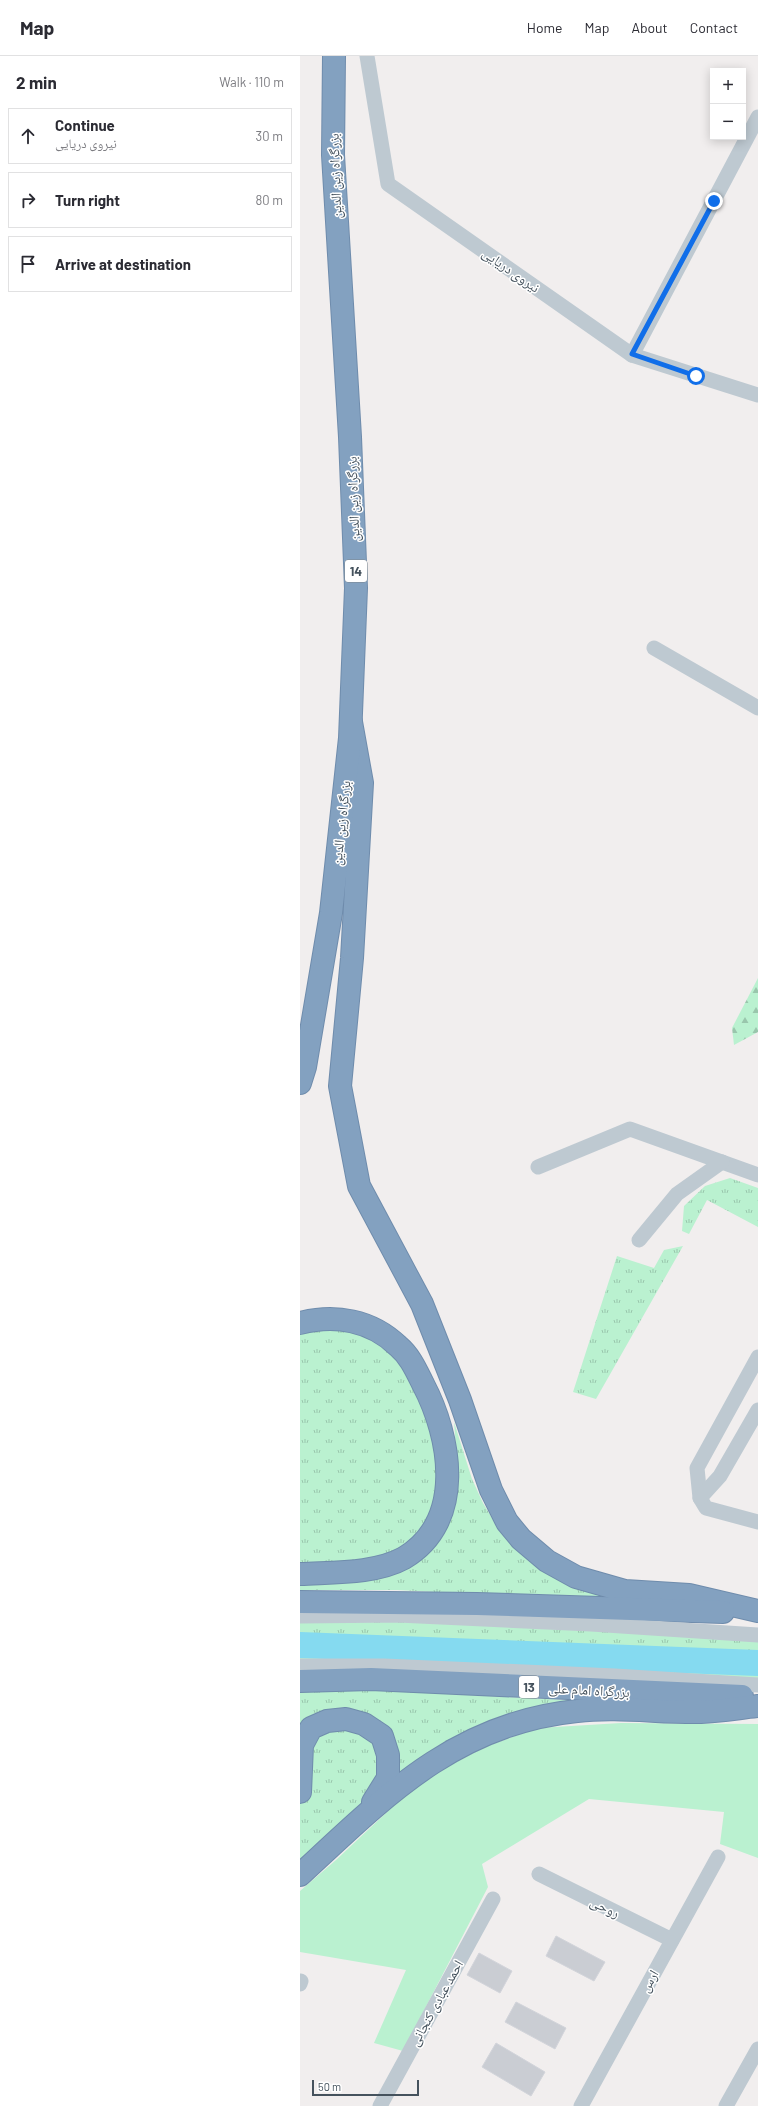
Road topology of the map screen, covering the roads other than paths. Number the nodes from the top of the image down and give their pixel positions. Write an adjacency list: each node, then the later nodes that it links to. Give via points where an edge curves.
1 (334, 56): 8 (highway, بزرگراه زین الدین / 14, via 333,155 350,437 356,588)
2 (368, 56): 4 (street, نیروی دریایی, via 388,184)
3 (758, 117): 4 (street)
4 (632, 354): 5 (street, نیروی دریایی)
5 (758, 395)
6 (654, 648): 7 (street)
7 (758, 708)
8 (351, 722): 9 (highway, بزرگراه زین الدین / 14, via 332,913); 21 (highway, via 362,783 352,958 340,1086 359,1186 422,1304 460,1400 491,1490 507,1522 521,1539 547,1561 576,1577 625,1591 689,1595)
9 (300, 1083)
10 (722, 1162): 11 (street, via 630,1129); 12 (street); 13 (street, via 677,1194)
11 (538, 1167)
12 (758, 1175)
13 (639, 1240)
14 (300, 1323): 19 (highway, via 329,1319 350,1320 369,1326 399,1346 413,1363 432,1401 446,1449 448,1478 446,1500 439,1519 417,1549 402,1559 348,1572)
15 (758, 1357): 17 (street, via 696,1468)
16 (758, 1410): 17 (street, via 720,1476)
17 (700, 1498): 18 (street, via 706,1508)
18 (758, 1522)
19 (300, 1574)
20 (300, 1602): 21 (highway)
21 (758, 1612)
22 (300, 1616): 23 (street, via 398,1615)
23 (758, 1635)
24 (300, 1666): 26 (street, via 384,1666)
25 (300, 1682): 27 (highway, بزرگراه امام علی / 13, via 371,1679)
26 (758, 1685)
27 (758, 1697)
28 (758, 1706): 30 (highway, via 702,1712 579,1710 527,1719 492,1730 447,1752 418,1771)
29 (300, 1792): 30 (highway, via 302,1745 312,1728 327,1721 346,1720 364,1724 382,1736 388,1754 388,1778)
30 (367, 1813): 33 (highway)
31 (718, 1857): 35 (street, ارس)
32 (538, 1874): 35 (street, روحی)
33 (300, 1875)
34 (493, 1899): 37 (street, احمد عبادی کنجانی)
35 (672, 1940): 38 (street, ارس)
36 (758, 2049): 39 (street)
37 (380, 2106)
38 (582, 2106)
39 (726, 2106)

